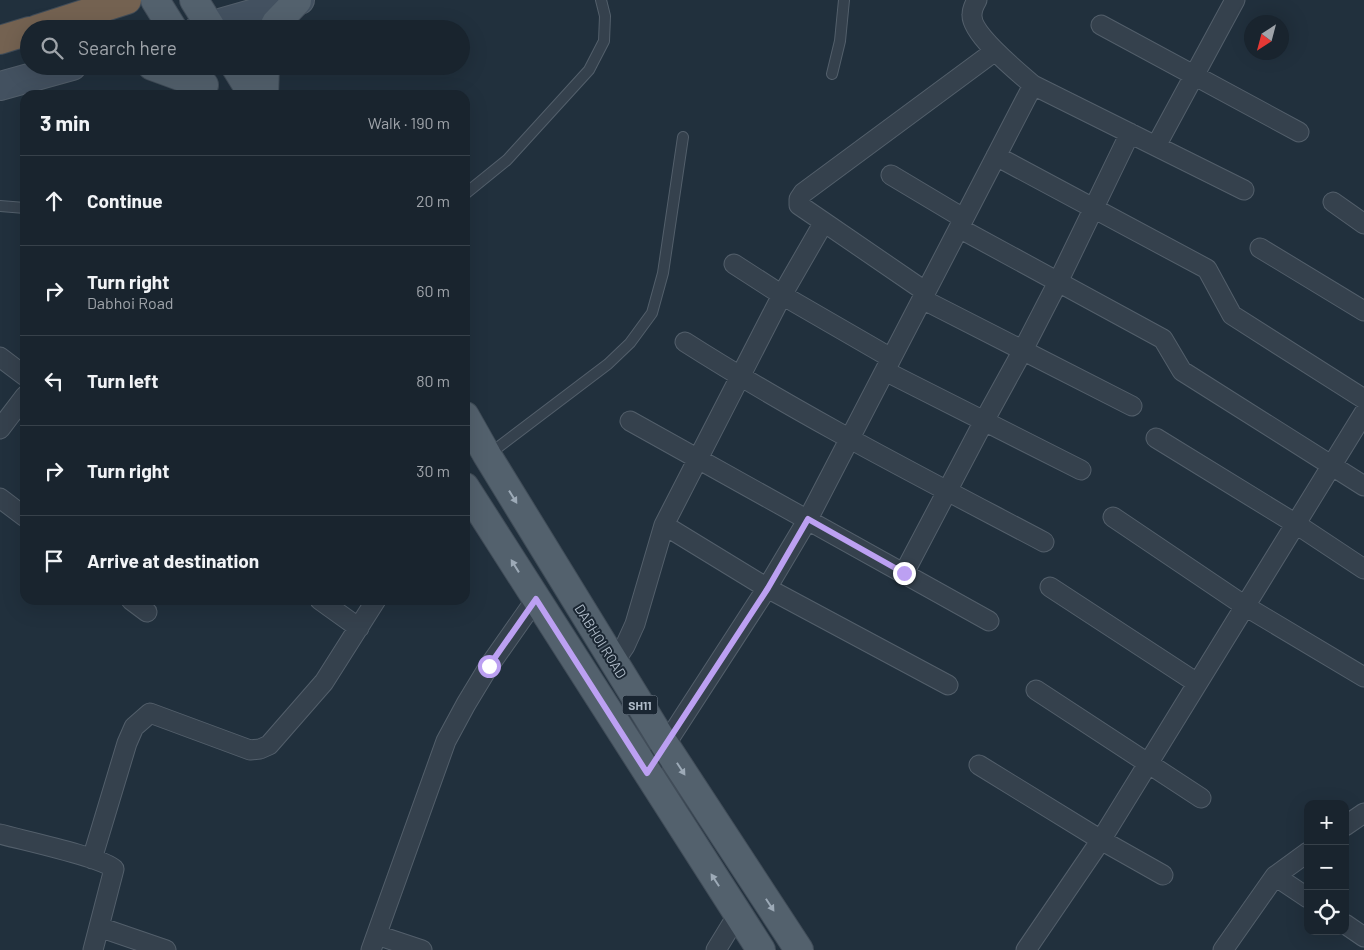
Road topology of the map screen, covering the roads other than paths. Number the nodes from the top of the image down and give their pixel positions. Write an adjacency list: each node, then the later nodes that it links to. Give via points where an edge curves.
1 (127, 0): 9 (highway)
2 (155, 0): 10 (main road)
3 (194, 0): 11 (main road)
4 (298, 0): 12 (street); 13 (main road)
5 (601, 0): 35 (lane, via 605,16 604,41 589,70 507,160)
6 (844, 0): 18 (lane, via 840,41)
7 (977, 0): 17 (street, via 971,16 973,23)
8 (1235, 0): 23 (street)
9 (65, 20)
10 (167, 20)
11 (203, 20)
12 (233, 20)
13 (279, 20)
14 (1101, 26): 23 (street)
15 (20, 34): 16 (highway)
16 (0, 40)
17 (995, 52): 25 (street); 41 (street, via 803,194 799,199 800,205)
18 (832, 74)
19 (40, 75): 26 (street)
20 (181, 75): 24 (main road)
21 (241, 75): 27 (main road)
22 (265, 75): 28 (main road)
23 (1194, 76): 29 (street); 32 (street)
24 (203, 82)
25 (1033, 85): 30 (street); 33 (street)
26 (0, 86)
27 (250, 90)
28 (264, 90)
29 (1298, 132)
30 (1130, 133): 32 (street); 40 (street)
31 (682, 137): 66 (lane, via 663,273 652,313 630,343 608,364)
32 (1156, 146): 36 (street)
33 (996, 156): 40 (street); 42 (street)
34 (891, 175): 42 (street)
35 (470, 190)
36 (1244, 190)
37 (1333, 202): 43 (street)
38 (0, 206): 39 (lane)
39 (20, 208)
40 (1094, 208): 46 (street); 56 (street, via 1207,269 1232,315)
41 (824, 222): 47 (street); 48 (street)
42 (961, 223): 46 (street); 48 (street)
43 (1364, 224)
44 (1260, 248): 49 (street)
45 (734, 264): 47 (street)
46 (1058, 282): 51 (street); 68 (street, via 1163,340 1182,371)
47 (782, 295): 53 (street); 55 (street)
48 (924, 295): 51 (street); 53 (street)
49 (1364, 311)
50 (685, 342): 55 (street)
51 (1023, 350): 58 (street); 61 (street)
52 (0, 357): 54 (street)
53 (888, 365): 61 (street); 65 (street)
54 (20, 372)
55 (740, 377): 65 (street); 67 (street)
56 (1364, 399)
57 (20, 403): 63 (street)
58 (1132, 406)
59 (1364, 412): 68 (street)
60 (630, 421): 67 (street)
61 (984, 421): 69 (street); 71 (street)
62 (470, 425): 66 (main road, SH11)
63 (0, 429)
64 (1156, 438): 77 (street)
65 (849, 439): 71 (street); 76 (street)
66 (487, 456): 92 (main road, DABHOI ROAD / SH11, one-way to 92)
67 (698, 459): 76 (street); 78 (street)
68 (1332, 465): 70 (street); 77 (street)
69 (1081, 470)
70 (1364, 486)
71 (948, 491): 79 (street); 81 (street)
72 (470, 496): 84 (main road, SH11, one-way to 72)
73 (0, 498): 74 (street)
74 (20, 513)
75 (1113, 517): 88 (street)
76 (808, 519): 81 (street); 83 (street)
77 (1296, 524): 80 (street); 88 (street)
78 (664, 525): 83 (street); 92 (street, via 635,624)
79 (1044, 542)
80 (1364, 569)
81 (904, 573): 90 (street)
82 (1050, 587): 94 (street)
83 (768, 588): 95 (street); 97 (street)
84 (536, 599): 100 (main road, SH11); 115 (street, via 489,666 446,741)
85 (138, 605): 89 (street)
86 (327, 605): 91 (street)
87 (373, 605): 91 (street)
88 (1245, 606): 93 (street); 94 (street)
89 (147, 612)
90 (989, 621)
91 (359, 628): 107 (street, via 324,682 268,745 260,749 250,750 150,713 134,727 127,743)
92 (614, 662): 97 (main road, DABHOI ROAD / SH11)
93 (1364, 677)
94 (1197, 683): 98 (street)
95 (948, 685)
96 (1036, 690): 98 (street)
97 (665, 745): 100 (street); 121 (main road, DABHOI ROAD / SH11, one-way to 121)
98 (1147, 764): 101 (street); 105 (street)
99 (979, 765): 105 (street)
100 (647, 773): 111 (main road, SH11, one-way to 100)
101 (1201, 798)
102 (1364, 813): 103 (street)
103 (1349, 823)
104 (0, 834): 107 (street)
105 (1101, 840): 108 (street); 122 (street)
106 (1304, 855): 109 (street)
107 (92, 859): 112 (street, via 114,869)
108 (1163, 875)
109 (1275, 876): 110 (street); 123 (street)
110 (1304, 895)
111 (738, 914): 119 (street); 120 (main road, SH11)
112 (99, 927): 116 (street); 117 (street)
113 (1349, 927): 114 (street)
114 (1364, 936)
115 (374, 943): 118 (street)
116 (93, 950)
117 (166, 950)
118 (422, 950)
119 (716, 950)
120 (760, 950)
121 (799, 950)
122 (1026, 950)
123 (1223, 950)

